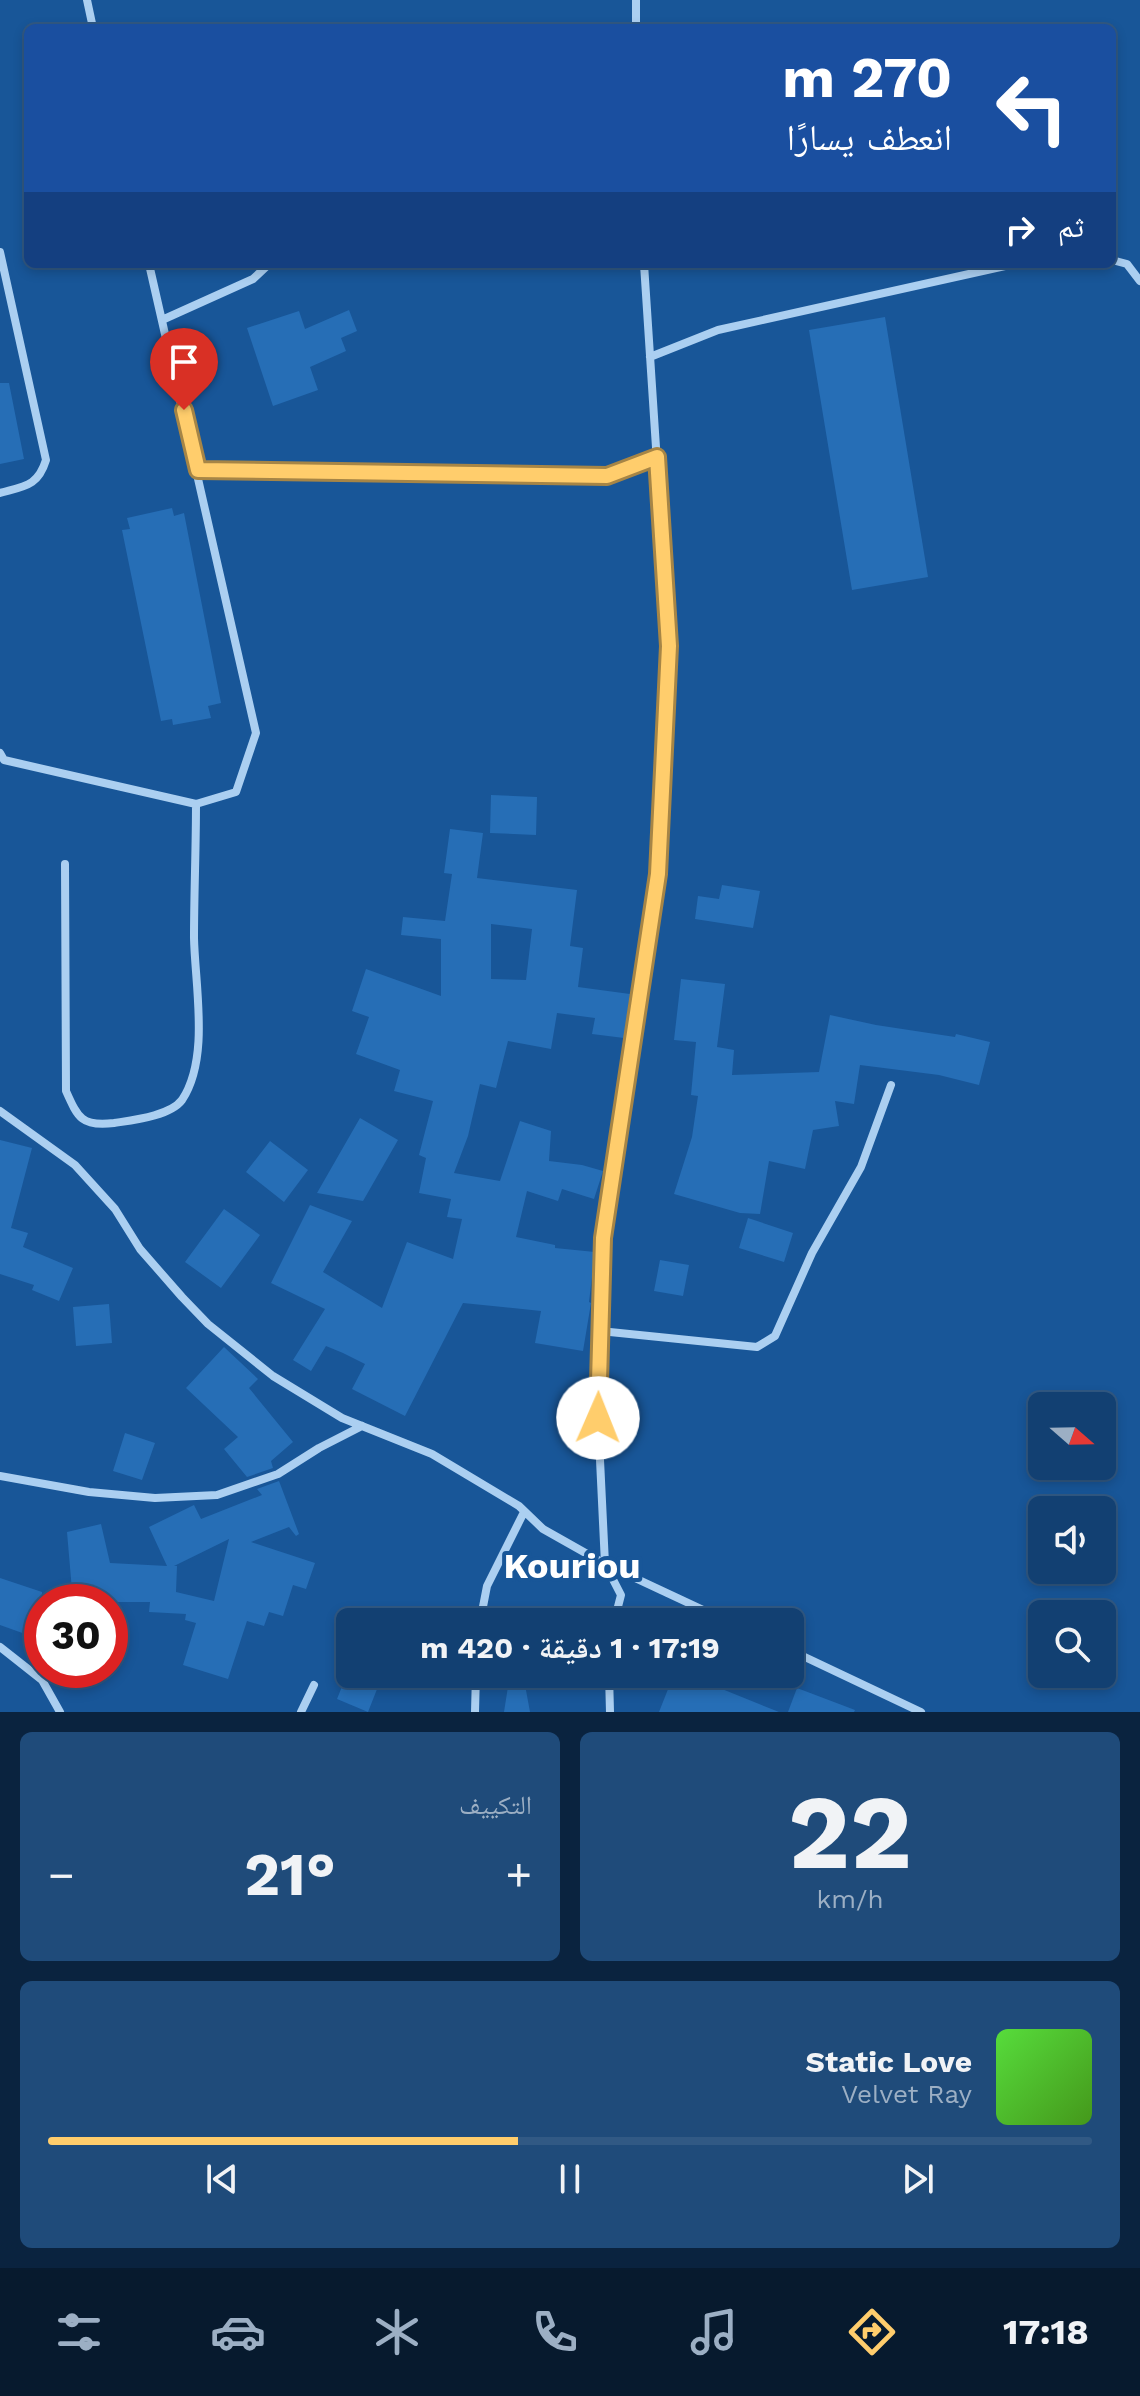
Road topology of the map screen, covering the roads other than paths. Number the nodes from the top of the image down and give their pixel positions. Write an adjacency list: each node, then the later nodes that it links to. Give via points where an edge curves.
1 (87, 0): 3 (street)
2 (636, 0): 4 (street)
3 (92, 24)
4 (636, 24)
5 (0, 252): 16 (street, via 46,460 41,476)
6 (1116, 261): 11 (street, via 1127,264)
7 (150, 268): 12 (street)
8 (265, 268): 12 (street, via 253,279)
9 (644, 268): 13 (street)
10 (996, 268): 13 (street, via 718,330)
11 (1140, 281)
12 (162, 320): 15 (street)
13 (650, 357): 14 (street)
14 (657, 457): 15 (street, via 607,476); 22 (street, via 669,646 658,874 603,1238)
15 (198, 470): 18 (street, via 256,733 236,792)
16 (0, 493)
17 (0, 753): 18 (street, via 4,760)
18 (196, 804): 19 (street, via 194,941 200,1022 192,1078 180,1103 152,1117 95,1125 77,1116 66,1091)
19 (65, 864)
20 (891, 1085): 22 (street, via 861,1167 812,1253 775,1336 757,1347)
21 (0, 1111): 23 (street, via 75,1165 115,1209 140,1249 208,1324 319,1407)
22 (600, 1331): 26 (street)
23 (362, 1426): 24 (street, via 278,1474 217,1495 155,1498); 25 (street, via 432,1454)
24 (0, 1476)
25 (524, 1512): 26 (street, via 543,1529); 27 (street, via 487,1586)
26 (605, 1564): 28 (street, via 621,1595); 29 (street)
27 (483, 1608)
28 (618, 1608)
29 (699, 1608)
30 (0, 1647): 35 (street, via 42,1680)
31 (804, 1657): 39 (street)
32 (314, 1685): 36 (street)
33 (476, 1688): 37 (street)
34 (609, 1688): 38 (street)
35 (60, 1712)
36 (301, 1712)
37 (475, 1712)
38 (610, 1712)
39 (921, 1712)

